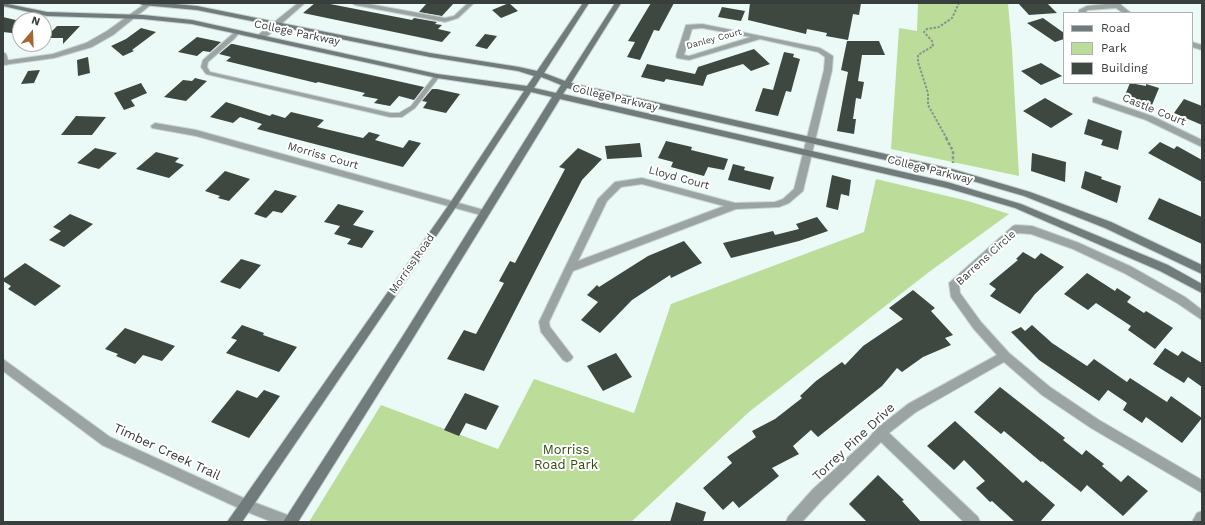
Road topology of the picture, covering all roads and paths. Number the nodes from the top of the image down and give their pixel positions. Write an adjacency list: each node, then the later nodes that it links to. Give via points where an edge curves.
1 (142, 3): 2 (main road, College Parkway)
2 (150, 3): 13 (street); 14 (main road, College Parkway, via 198,8)
3 (302, 3): 14 (street)
4 (355, 3): 5 (lane, via 445,20 456,17)
5 (470, 3)
6 (586, 3): 20 (main road, Morriss Road)
7 (618, 3): 22 (main road)
8 (959, 3): 30 (path, via 952,18 939,27 924,32 933,46 918,55 918,62 928,93 928,105 953,151 952,164)
9 (3, 4): 13 (main road, College Parkway, via 47,14)
10 (1118, 4): 11 (street, via 1087,8); 12 (street)
11 (1083, 12)
12 (1126, 12)
13 (132, 17): 15 (main road, College Parkway, via 192,22); 19 (street, via 110,33 82,48 54,56)
14 (277, 24): 16 (street); 20 (main road, College Parkway)
15 (236, 32): 16 (main road, College Parkway); 21 (lane, via 205,61 204,66 208,73 390,116 400,115 413,107)
16 (261, 37): 21 (main road, College Parkway)
17 (760, 37): 17 (street, Danley Court, via 689,26 680,56 689,58); 27 (street, Danley Court, via 820,50 829,56 828,70)
18 (3, 54): 19 (lane)
19 (5, 63)
20 (538, 74): 22 (main road, College Parkway); 23 (main road, Morriss Road)
21 (437, 76): 23 (main road, College Parkway)
22 (566, 84): 24 (main road); 27 (main road, College Parkway)
23 (529, 89): 24 (main road, College Parkway); 31 (main road, Morriss Road)
24 (557, 97): 29 (main road, College Parkway); 33 (main road)
25 (1096, 100): 28 (street, Castle Court, via 1149,118)
26 (155, 126): 31 (street, Morriss Court, via 196,133)
27 (810, 139): 29 (street, Lloyd Court); 35 (main road, College Parkway, via 952,172 1027,194 1108,225)
28 (1202, 144)
29 (807, 154): 32 (street, Lloyd Court, via 800,187 786,201 767,206); 36 (main road, College Parkway, via 947,186 1018,206 1164,268)
30 (960, 166)
31 (453, 205): 33 (street, Morriss Court); 43 (main road, Morriss Road)
32 (735, 206): 34 (street, Lloyd Court); 34 (street, Lloyd Court, via 642,181 618,184 603,200)
33 (484, 212): 46 (main road)
34 (571, 268): 39 (street, Lloyd Court, via 544,326)
35 (1202, 270)
36 (1202, 289)
37 (1202, 316): 38 (street, Barrens Circle, via 1128,270 1076,246 1032,230 1016,229 954,283 955,294)
38 (1004, 356): 41 (street, Torrey Pine Drive, via 912,408); 42 (street, Barrens Circle, via 1046,391 1095,424)
39 (567, 357)
40 (3, 364): 43 (street, Timber Creek Trail, via 106,441)
41 (880, 433): 47 (street, Torrey Pine Drive); 48 (street)
42 (1202, 487)
43 (246, 505): 45 (main road, Morriss Road); 46 (street, Timber Creek Trail)
44 (1202, 518): 49 (street)
45 (234, 522)
46 (289, 522)
47 (792, 522)
48 (973, 522)
49 (1199, 522)

